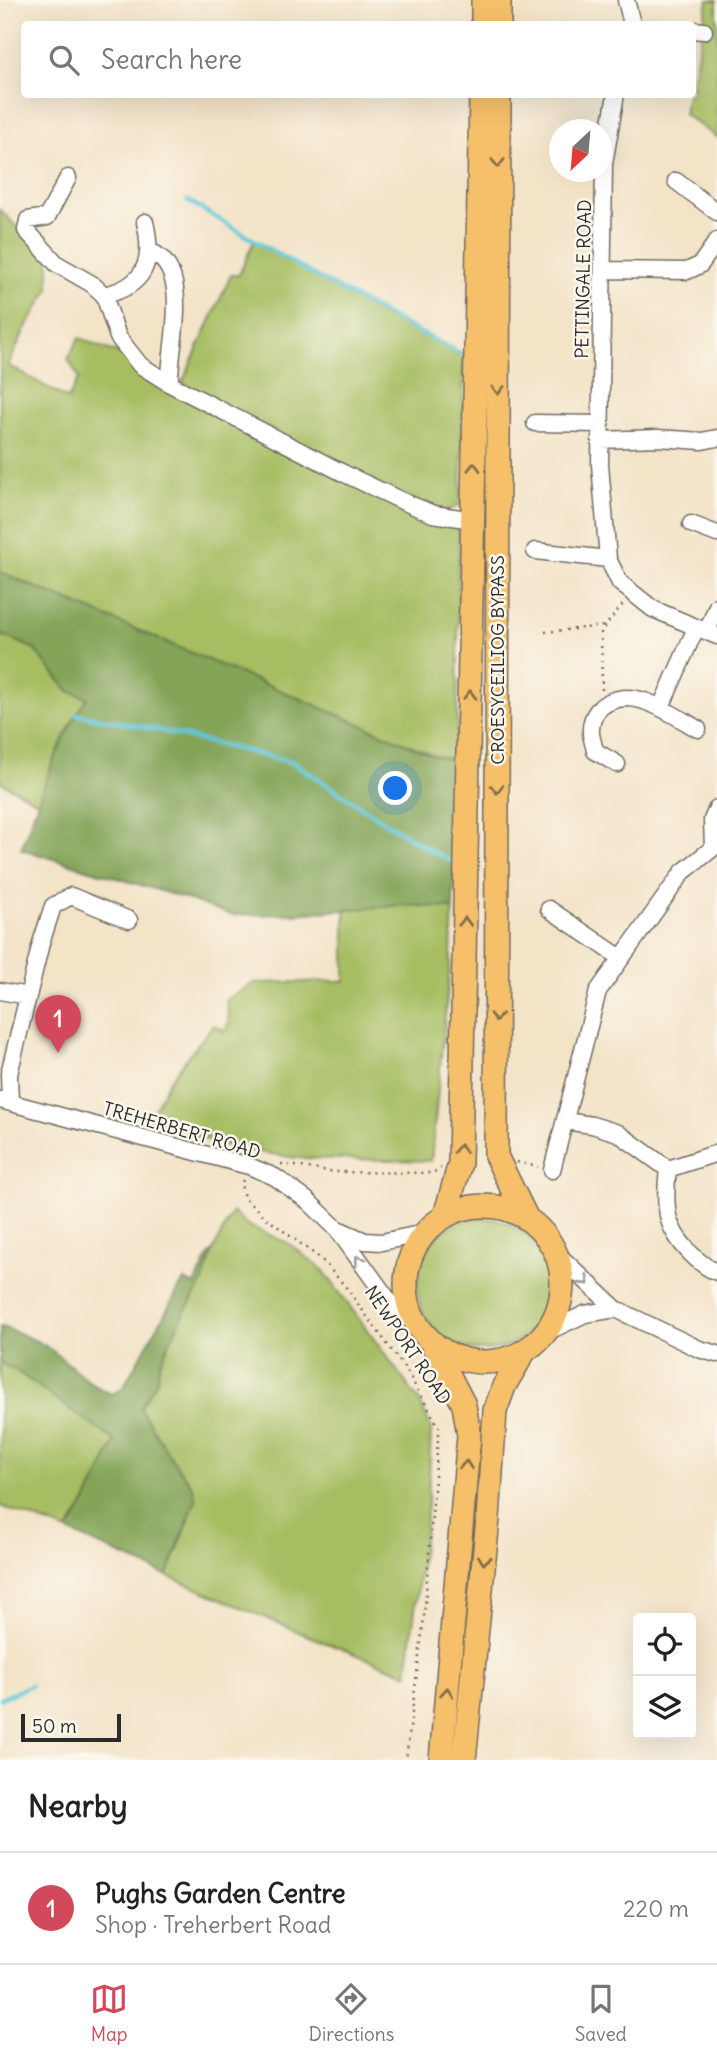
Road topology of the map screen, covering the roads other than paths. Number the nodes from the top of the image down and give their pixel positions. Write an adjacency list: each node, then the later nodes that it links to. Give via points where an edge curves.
1 (483, 0): 4 (highway)
2 (499, 0): 5 (highway)
3 (626, 0): 6 (street)
4 (482, 21)
5 (499, 21)
6 (630, 21)
7 (481, 98): 22 (highway, CROESYCEILIOG BYPASS, one-way to 7)
8 (499, 98): 46 (highway, CROESYCEILIOG BYPASS, one-way to 46, via 496,1156)
9 (615, 98): 16 (street, PETTINGALE ROAD, via 604,164)
10 (68, 178): 17 (street, via 47,217 28,220 26,230 57,264)
11 (676, 181): 12 (street, via 686,199)
12 (717, 212)
13 (145, 222): 15 (street)
14 (717, 242): 16 (street, via 700,265 687,271)
15 (149, 251): 17 (street, via 131,286); 18 (street, via 164,260 173,280 177,314)
16 (603, 270): 20 (street, PETTINGALE ROAD)
17 (104, 295): 18 (street, via 118,337 140,365)
18 (170, 384): 22 (street, via 402,501 433,514)
19 (535, 423): 20 (street)
20 (600, 432): 21 (street, via 702,441); 26 (street, PETTINGALE ROAD)
21 (717, 438)
22 (473, 520): 45 (highway, CROESYCEILIOG BYPASS, one-way to 22, via 460,1160)
23 (691, 524): 24 (street)
24 (717, 534)
25 (535, 551): 26 (street)
26 (608, 559): 28 (street, PETTINGALE ROAD, via 620,583 653,609)
27 (717, 606): 28 (street)
28 (707, 632): 29 (street)
29 (661, 707): 30 (street); 31 (street, via 623,698 606,702 595,712 590,730 595,751)
30 (698, 729)
31 (617, 764)
32 (717, 808): 33 (street, via 712,820)
33 (715, 849): 36 (street, via 683,872)
34 (549, 909): 36 (street)
35 (129, 920): 38 (street, via 71,896 53,906)
36 (621, 958): 41 (street, via 598,991)
37 (0, 990): 38 (street)
38 (28, 996): 39 (street)
39 (6, 1063): 40 (street)
40 (5, 1101): 47 (street, TREHERBERT ROAD, via 250,1166 309,1201)
41 (565, 1121): 43 (street, via 618,1133); 44 (street)
42 (717, 1153): 43 (street)
43 (668, 1169): 50 (street, via 670,1221 703,1267)
44 (552, 1170)
45 (445, 1216): 46 (highway, via 486,1206); 48 (highway)
46 (527, 1219): 49 (highway)
47 (337, 1229): 48 (street, TREHERBERT ROAD, via 365,1241 382,1242); 52 (street, TREHERBERT ROAD, one-way to 47, via 391,1305)
48 (424, 1233): 52 (highway, via 411,1254 405,1278 407,1302)
49 (555, 1252): 51 (street, one-way to 51); 53 (highway, via 562,1293)
50 (717, 1272)
51 (616, 1309): 53 (street, via 585,1314); 56 (street)
52 (416, 1325): 54 (highway)
53 (547, 1332): 55 (highway)
54 (433, 1345): 55 (highway, via 477,1363 502,1361); 57 (highway, one-way to 54, via 469,1435 464,1405)
55 (524, 1352): 58 (highway, one-way to 58, via 495,1411)
56 (717, 1354)
57 (441, 1760)
58 (464, 1760)

